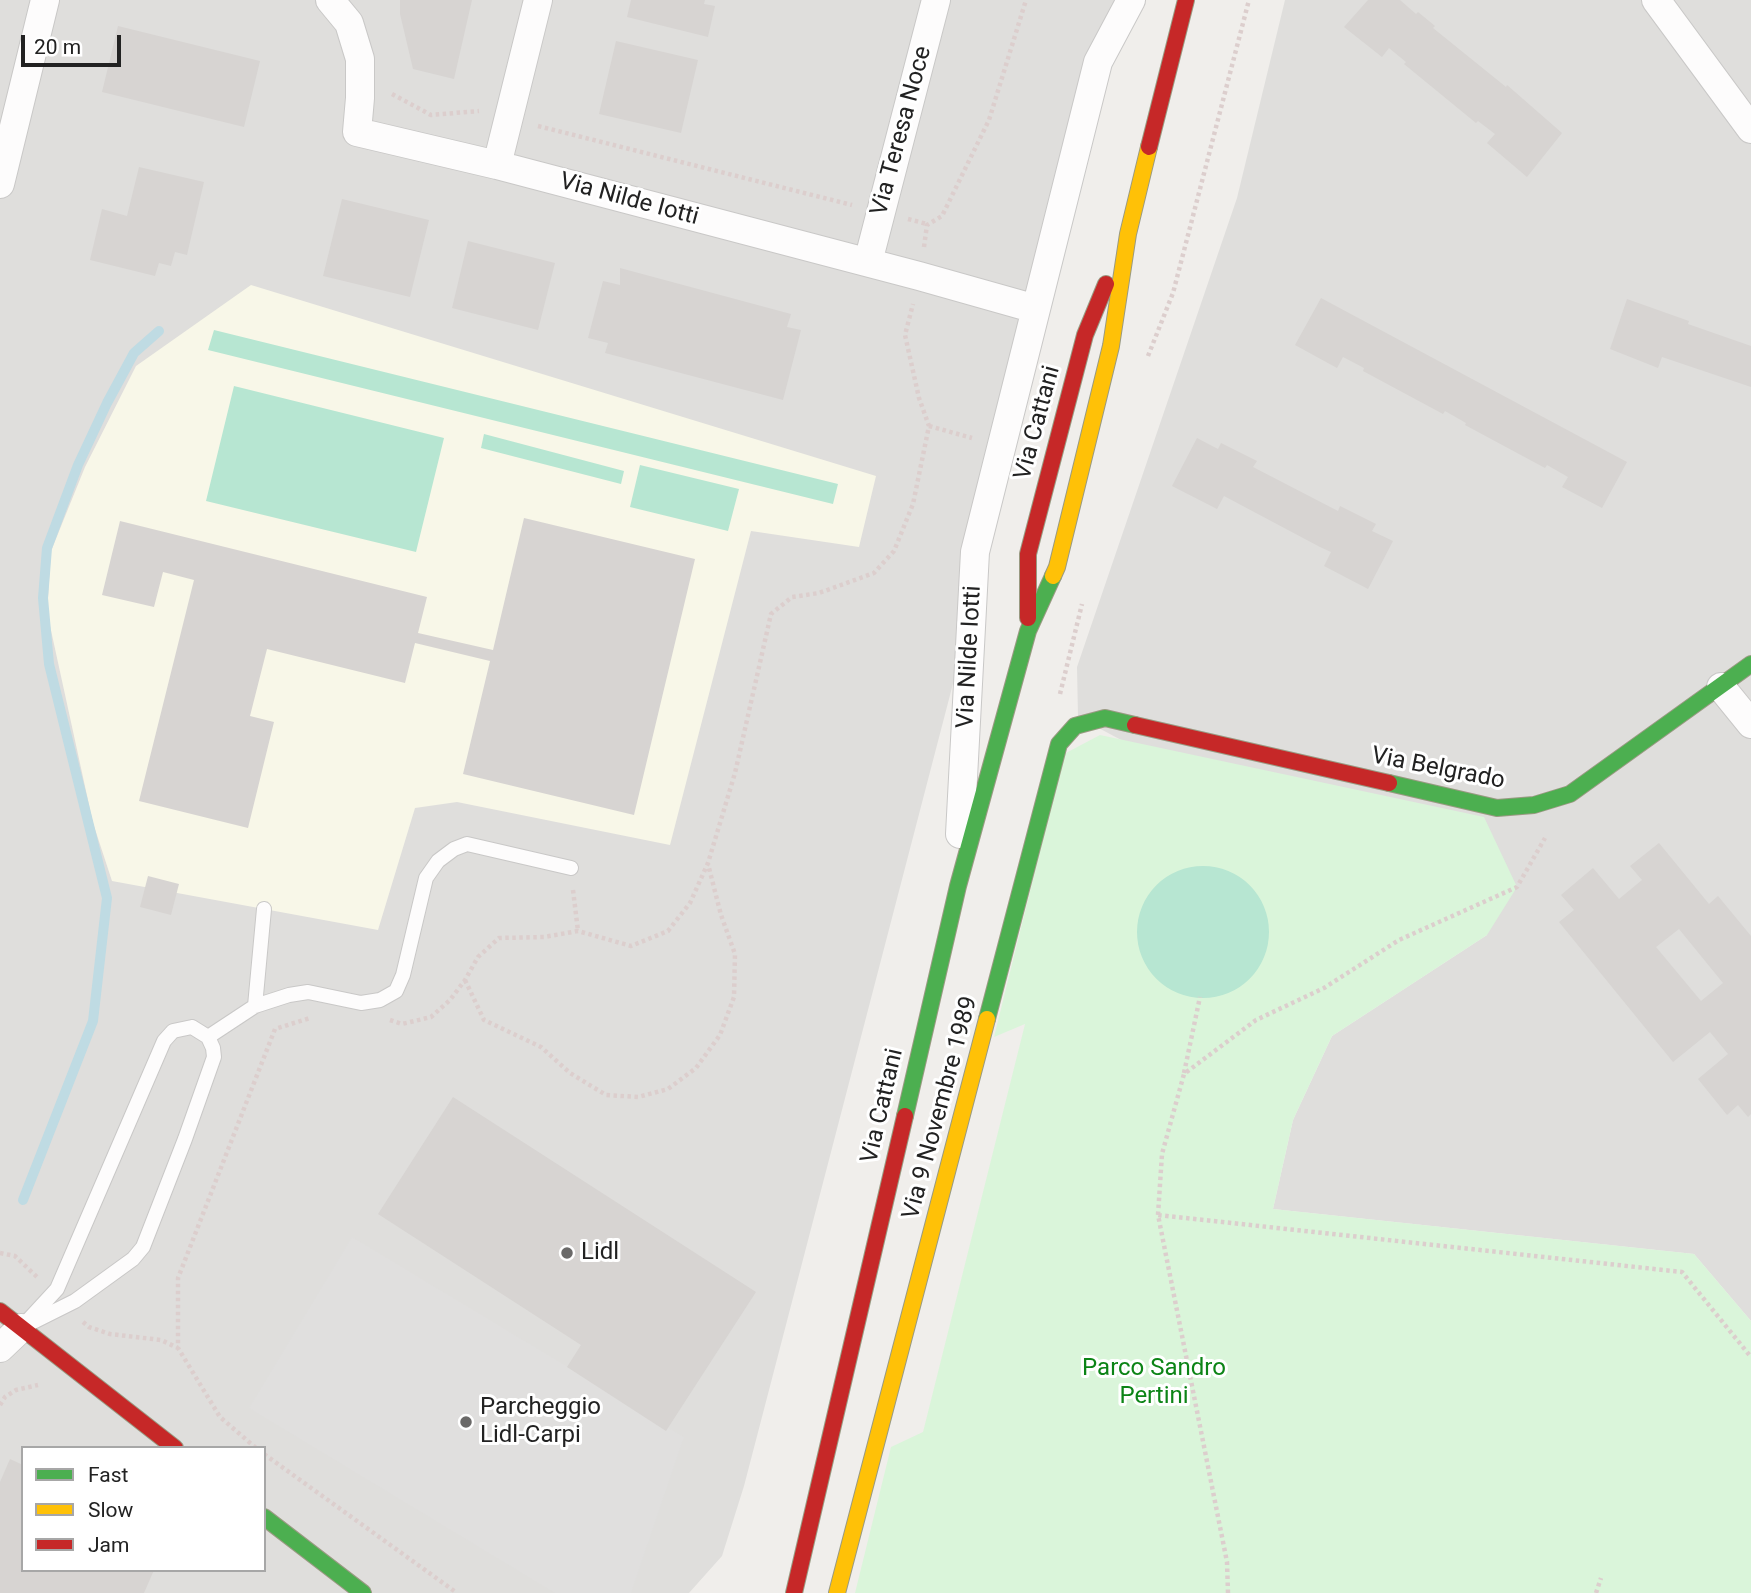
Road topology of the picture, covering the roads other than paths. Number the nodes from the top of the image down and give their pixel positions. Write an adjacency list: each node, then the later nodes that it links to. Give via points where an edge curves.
1 (45, 0): 10 (street)
2 (330, 0): 9 (street, Via Nilde Iotti, via 349,23 360,59 357,132)
3 (538, 0): 9 (street)
4 (936, 0): 12 (street, Via Teresa Noce)
5 (1132, 0): 13 (street, Via Nilde Iotti, via 1098,62)
6 (1186, 0): 11 (main road, Via Cattani)
7 (1656, 0): 8 (street)
8 (1751, 129)
9 (497, 165): 12 (street, Via Nilde Iotti)
10 (0, 184)
11 (1128, 234): 14 (main road, Via Cattani, via 1111,346 1057,567); 14 (main road, Via Cattani, via 1084,335 1028,554)
12 (868, 262): 13 (street, Via Nilde Iotti)
13 (1036, 309): 20 (street, Via Nilde Iotti, via 975,552)
14 (1028, 631): 20 (main road, Via Cattani)
15 (1751, 664): 16 (main road, Via Belgrado)
16 (1721, 687): 17 (street); 18 (main road, Via Belgrado, via 1570,794 1534,806 1497,808)
17 (1751, 724)
18 (1161, 732): 32 (main road, Via 9 Novembre 1989, via 1105,718 1075,726 1059,744)
19 (571, 868): 22 (lane, via 467,844 454,849 426,878 396,991 361,1003 308,992)
20 (958, 886): 28 (main road, Via Cattani)
21 (264, 909): 22 (lane)
22 (255, 1006): 23 (lane)
23 (208, 1037): 24 (lane, via 197,1028 183,1027 164,1041 57,1289); 24 (lane, via 214,1057 143,1247 75,1301)
24 (10, 1319): 25 (street); 26 (main road)
25 (0, 1348)
26 (172, 1446)
27 (266, 1519): 30 (main road)
28 (806, 1541): 29 (main road); 31 (main road, Via Cattani)
29 (779, 1583)
30 (363, 1593)
31 (794, 1593)
32 (837, 1593)

